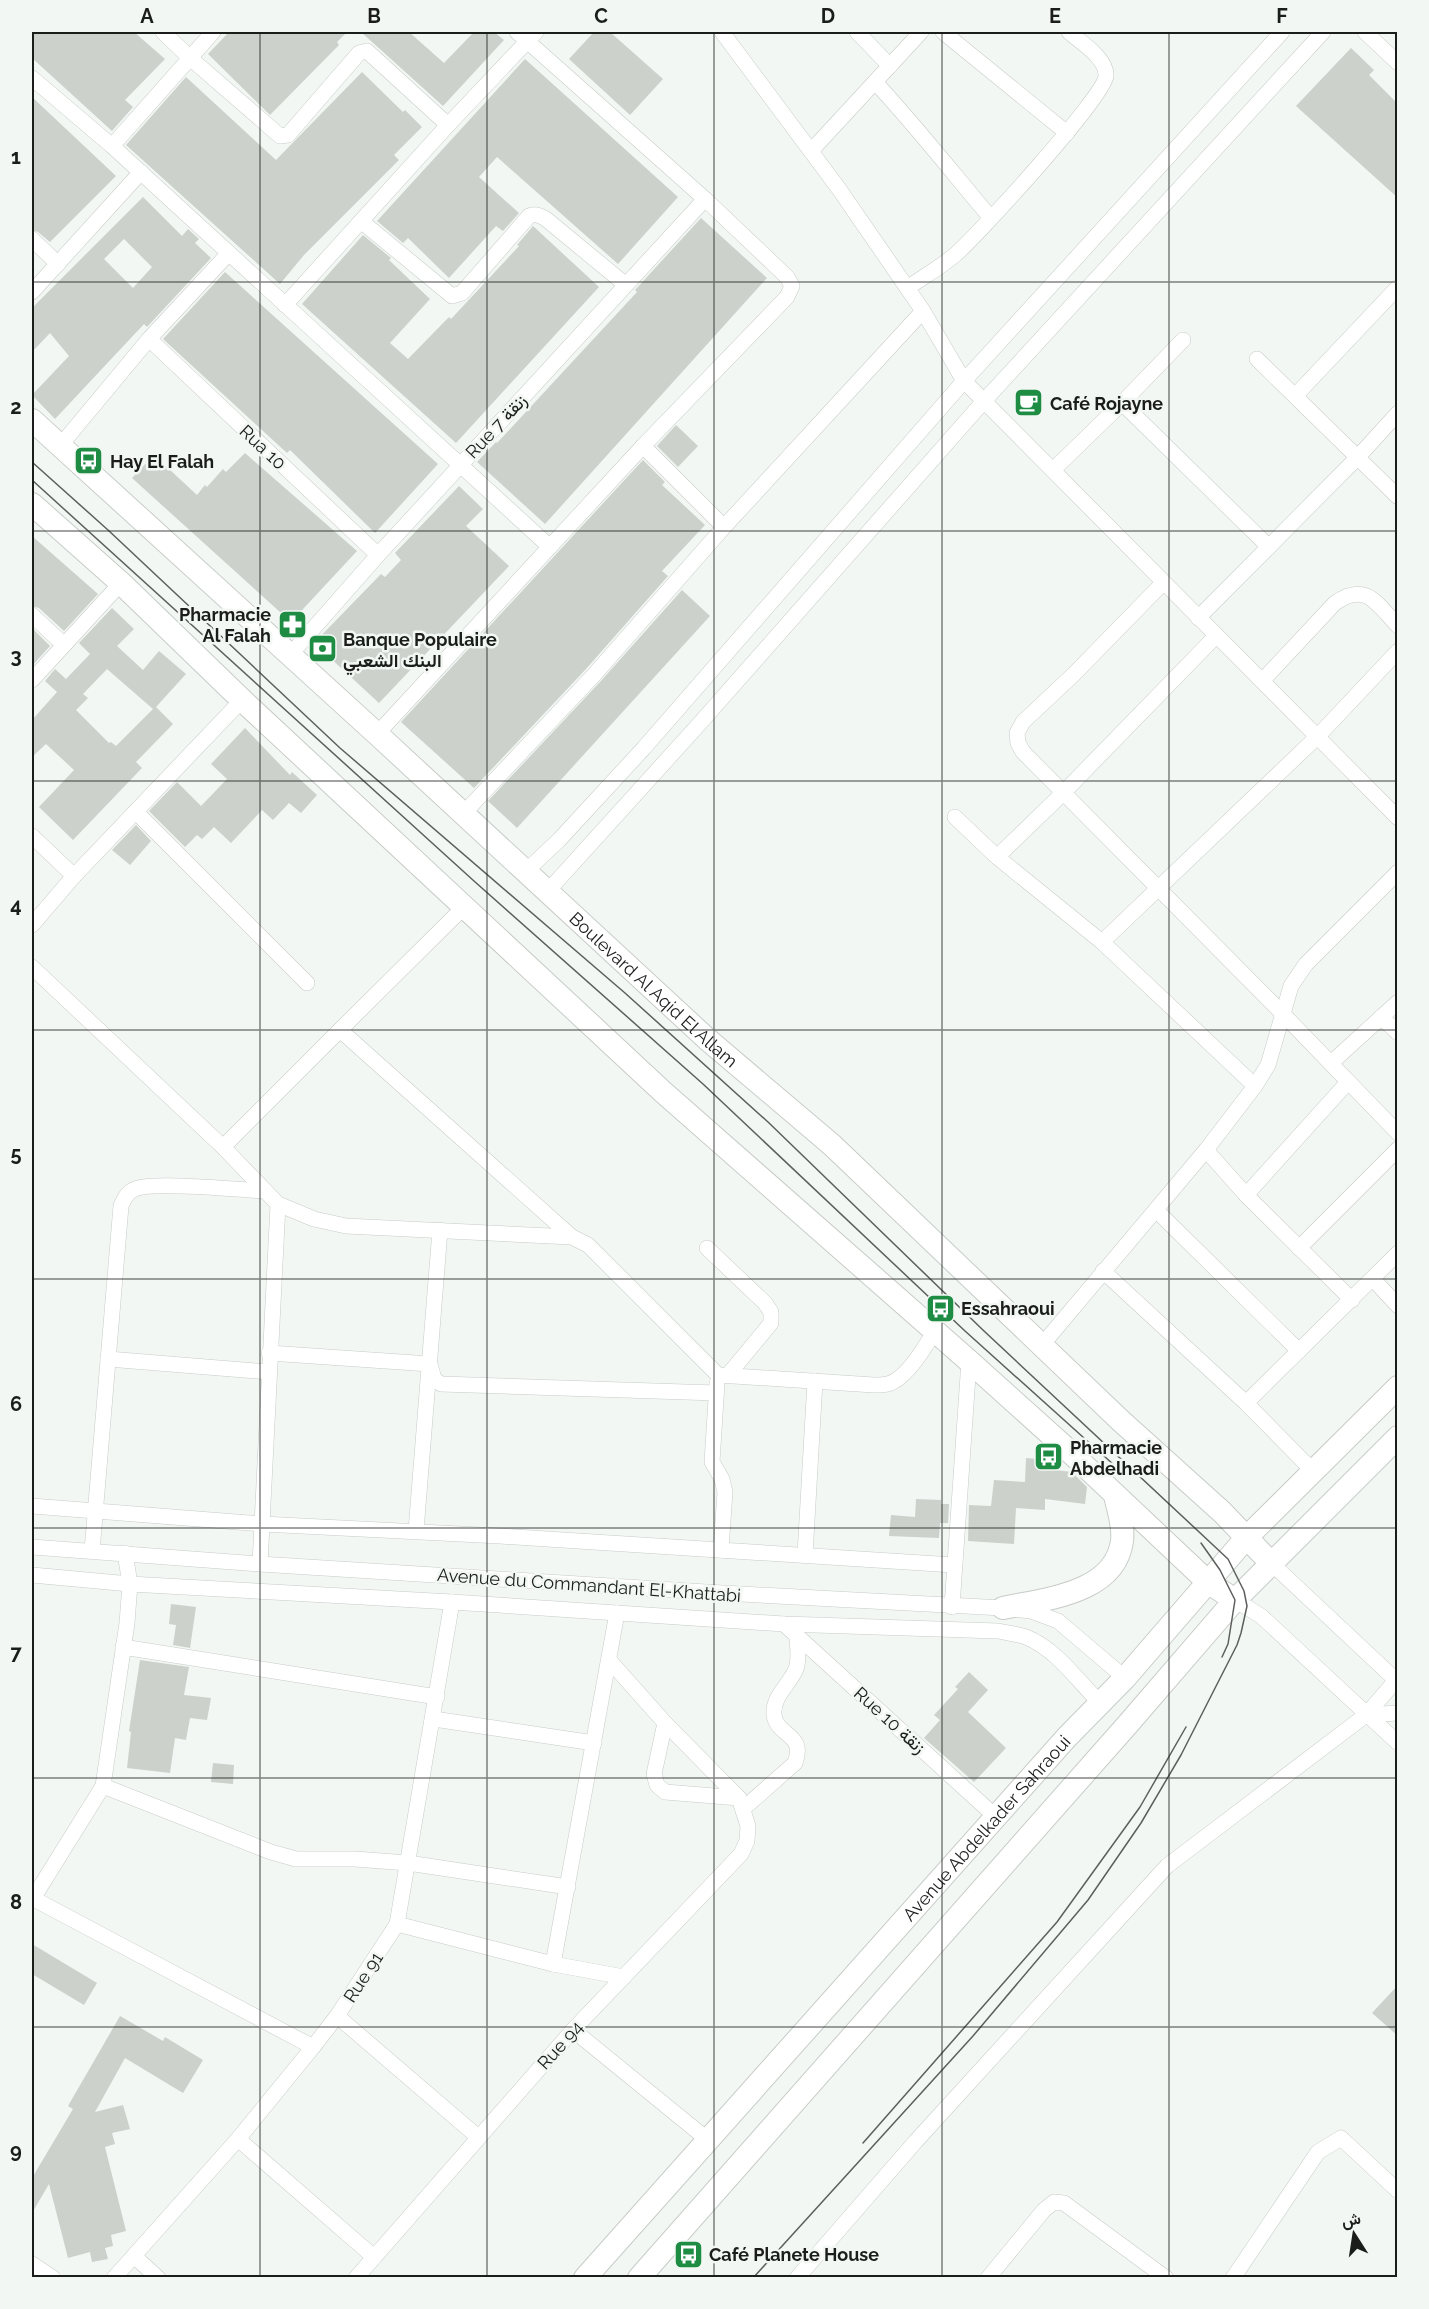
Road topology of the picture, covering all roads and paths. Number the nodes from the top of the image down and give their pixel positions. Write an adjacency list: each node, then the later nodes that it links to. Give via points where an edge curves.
1 (163, 32): 12 (street)
2 (213, 32): 12 (street)
3 (722, 32): 20 (street)
4 (857, 32): 14 (street)
5 (921, 32): 14 (street)
6 (943, 32): 18 (street)
7 (1069, 32): 18 (street, via 1101,60 1106,77 1102,90)
8 (1282, 32): 37 (street)
9 (1323, 32): 39 (street)
10 (1365, 32): 13 (street)
11 (527, 35): 17 (street); 22 (street)
12 (190, 58): 17 (street, via 279,136 288,135 364,51 370,52); 19 (street)
13 (1398, 63)
14 (890, 66): 16 (street)
15 (32, 78): 19 (street)
16 (875, 82): 20 (street); 23 (street)
17 (448, 125): 24 (street)
18 (1067, 133): 23 (street)
19 (112, 146): 21 (street)
20 (811, 151): 30 (street)
21 (141, 172): 26 (street); 27 (street)
22 (705, 199): 28 (street, Rue 7 زنقة); 44 (street, via 792,286 787,297)
23 (990, 217): 30 (street, via 956,254)
24 (361, 221): 28 (street, via 452,296 462,293 533,214 541,215); 32 (street)
25 (32, 239): 27 (street)
26 (229, 253): 32 (street); 34 (street)
27 (58, 264): 31 (street)
28 (626, 285): 46 (street, Rue 7 زنقة)
29 (1398, 287): 38 (street)
30 (907, 288): 33 (street)
31 (32, 292)
32 (285, 305): 46 (street)
33 (923, 311): 37 (street); 50 (street)
34 (149, 339): 43 (street); 53 (street, Rua 10)
35 (1183, 340): 40 (street)
36 (1257, 359): 38 (street)
37 (964, 381): 39 (street); 75 (street, via 643,749)
38 (1295, 396): 45 (street)
39 (984, 401): 47 (street); 79 (street)
40 (1122, 403): 47 (street); 52 (street)
41 (1398, 413): 45 (street)
42 (32, 420): 43 (main road, Boulevard Al Aqid El Allam)
43 (60, 446): 62 (main road, Boulevard Al Aqid El Allam)
44 (643, 446): 50 (street); 51 (street)
45 (1357, 458): 48 (street); 52 (street)
46 (460, 466): 51 (street); 53 (street, Rue 7 زنقة)
47 (1053, 470): 55 (street)
48 (1398, 497)
49 (32, 504): 54 (main road)
50 (724, 527): 70 (street, via 593,676)
51 (550, 547): 66 (street)
52 (1269, 547): 57 (street)
53 (378, 555): 62 (street, Rue 7 زنقة)
54 (122, 583): 60 (street); 65 (main road)
55 (1163, 583): 57 (street); 68 (street, via 1023,722 1017,733 1023,752)
56 (32, 615): 60 (street)
57 (1198, 618): 59 (street)
58 (1398, 626): 64 (street, via 1362,593 1345,596)
59 (1216, 636): 64 (street); 68 (street)
60 (63, 644): 63 (street)
61 (1398, 651): 67 (street)
62 (290, 655): 66 (main road, Boulevard Al Aqid El Allam)
63 (32, 680)
64 (1262, 681): 67 (street)
65 (242, 700): 69 (street); 80 (main road)
66 (377, 734): 70 (main road, Boulevard Al Aqid El Allam)
67 (1318, 736): 72 (street); 78 (street)
68 (1064, 793): 74 (street); 78 (street)
69 (136, 812): 77 (street); 84 (street)
70 (463, 814): 75 (main road, Boulevard Al Aqid El Allam)
71 (955, 817): 74 (street)
72 (1398, 818)
73 (32, 836): 77 (street)
74 (998, 856): 82 (street)
75 (526, 872): 79 (main road, Boulevard Al Aqid El Allam)
76 (1398, 872): 86 (street, via 1306,963 1291,986)
77 (74, 876): 81 (street)
78 (1159, 888): 82 (street); 86 (street)
79 (547, 892): 111 (main road, Boulevard Al Aqid El Allam, via 706,1039 840,1153)
80 (465, 906): 88 (street); 110 (main road, via 663,1092)
81 (32, 925)
82 (1102, 942): 92 (street)
83 (32, 967): 94 (street)
84 (307, 983)
85 (1398, 1002): 87 (street)
86 (1282, 1013): 90 (street); 92 (street, via 1268,1065)
87 (1381, 1017): 89 (street); 90 (street)
88 (340, 1030): 94 (street); 102 (street)
89 (1398, 1033)
90 (1331, 1063): 91 (street)
91 (1348, 1082): 93 (street); 98 (street)
92 (1255, 1086): 96 (street)
93 (1398, 1133)
94 (223, 1147): 97 (street)
95 (1398, 1149): 104 (street)
96 (1206, 1150): 98 (street); 100 (street)
97 (265, 1191): 99 (street); 114 (street, via 151,1186 132,1190 124,1197 120,1206)
98 (1246, 1195): 104 (street)
99 (278, 1204): 101 (street, via 314,1219 346,1226); 113 (street)
100 (1156, 1210): 106 (street); 112 (street)
101 (440, 1230): 102 (street); 116 (street)
102 (572, 1237): 118 (street, via 588,1245)
103 (707, 1248): 118 (street, via 771,1312 771,1323)
104 (1299, 1248): 108 (street)
105 (1398, 1253): 107 (street)
106 (1103, 1271): 111 (street); 122 (street)
107 (1372, 1279): 108 (street); 109 (street)
108 (1352, 1300): 112 (street)
109 (1398, 1306)
110 (934, 1330): 115 (main road); 119 (street, via 926,1347 902,1376 889,1384)
111 (1042, 1345): 130 (main road, Boulevard Al Aqid El Allam)
112 (1299, 1351): 122 (street)
113 (269, 1353): 116 (street); 117 (street)
114 (108, 1359): 117 (street); 127 (street)
115 (969, 1361): 125 (main road); 138 (street)
116 (430, 1364): 121 (street, via 434,1379 441,1384); 129 (street)
117 (268, 1372): 128 (street)
118 (723, 1375): 119 (street); 121 (street)
119 (814, 1381): 135 (street)
120 (1398, 1388): 124 (main road, Avenue Abdelkader Sahraoui)
121 (716, 1393): 132 (street, via 712,1462 725,1492)
122 (1246, 1403): 124 (street)
123 (1398, 1437): 136 (main road, Avenue Abdelkader Sahraoui)
124 (1313, 1471): 130 (main road, Avenue Abdelkader Sahraoui)
125 (1115, 1495): 140 (main road); 145 (main road, via 1122,1543 1110,1569 1099,1580 1078,1589)
126 (32, 1506): 127 (street)
127 (94, 1510): 128 (street); 133 (street)
128 (262, 1524): 129 (street); 137 (street)
129 (416, 1531): 132 (street)
130 (1247, 1537): 136 (main road, Boulevard Al Aqid El Allam); 140 (main road, Avenue Abdelkader Sahraoui)
131 (32, 1547): 133 (street, Avenue du Commandant El-Khattabi)
132 (721, 1550): 135 (street)
133 (92, 1551): 134 (street, Avenue du Commandant El-Khattabi)
134 (125, 1553): 137 (street, Avenue du Commandant El-Khattabi); 141 (street)
135 (805, 1555): 138 (street)
136 (1271, 1563): 142 (main road, Avenue Abdelkader Sahraoui); 152 (street)
137 (260, 1564): 144 (street, Avenue du Commandant El-Khattabi)
138 (954, 1565): 144 (street)
139 (32, 1575): 141 (street, Avenue du Commandant El-Khattabi)
140 (1209, 1583): 142 (main road); 151 (main road, Avenue Abdelkader Sahraoui)
141 (130, 1584): 143 (street, Avenue du Commandant El-Khattabi); 149 (street)
142 (1235, 1599): 156 (street, via 1261,1616); 185 (main road, Avenue Abdelkader Sahraoui)
143 (452, 1602): 146 (street, Avenue du Commandant El-Khattabi); 153 (street, Rue 91)
144 (952, 1607): 145 (street, Avenue du Commandant El-Khattabi)
145 (1003, 1608): 151 (street, Avenue du Commandant El-Khattabi, via 1031,1611 1058,1621)
146 (617, 1613): 147 (street, Avenue du Commandant El-Khattabi); 150 (street)
147 (784, 1624): 148 (street, Rue 10 زنقة); 154 (street, Avenue du Commandant El-Khattabi, via 998,1631 1025,1637 1051,1653)
148 (797, 1635): 162 (street, via 796,1669 780,1693 774,1718 796,1741 799,1753 795,1763); 163 (street, Rue 10 زنقة)
149 (123, 1647): 153 (street); 161 (street)
150 (609, 1660): 158 (street); 159 (street)
151 (1125, 1678): 154 (main road, Avenue Abdelkader Sahraoui)
152 (1397, 1680): 156 (street)
153 (436, 1697): 157 (street, Rue 91)
154 (1100, 1703): 163 (main road, Avenue Abdelkader Sahraoui)
155 (1398, 1713): 156 (street)
156 (1366, 1715): 160 (street); 186 (street, via 1167,1866)
157 (434, 1719): 159 (street); 164 (street, Rue 91)
158 (665, 1723): 162 (street); 162 (street, via 654,1774 657,1785 665,1792)
159 (594, 1743): 165 (street)
160 (1398, 1743)
161 (103, 1786): 164 (street, via 296,1859); 166 (street)
162 (741, 1804): 169 (street, Rue 94, via 748,1826 741,1854)
163 (996, 1816): 175 (main road, Avenue Abdelkader Sahraoui)
164 (408, 1863): 165 (street); 167 (street, Rue 91)
165 (568, 1887): 168 (street)
166 (32, 1899): 172 (street)
167 (397, 1924): 168 (street); 170 (street, Rue 91)
168 (553, 1964): 169 (street)
169 (624, 1977): 171 (street, Rue 94)
170 (338, 2016): 172 (street, Rue 91); 173 (street)
171 (573, 2030): 173 (street, Rue 94); 175 (street)
172 (313, 2047): 174 (street, Rue 91)
173 (478, 2137): 178 (street, Rue 94)
174 (238, 2139): 177 (street, Rue 91); 178 (street)
175 (708, 2140): 184 (main road, Avenue Abdelkader Sahraoui)
176 (1398, 2191): 189 (street, via 1341,2138 1332,2142 1318,2152)
177 (134, 2256): 181 (street, Rue 91); 182 (street)
178 (374, 2257): 183 (street, Rue 94)
179 (32, 2264): 180 (street)
180 (54, 2277)
181 (114, 2277)
182 (158, 2277)
183 (356, 2277)
184 (585, 2277)
185 (639, 2277)
186 (796, 2277)
187 (988, 2277): 188 (street, via 1054,2202 1064,2203)
188 (1166, 2277)
189 (1233, 2277)

